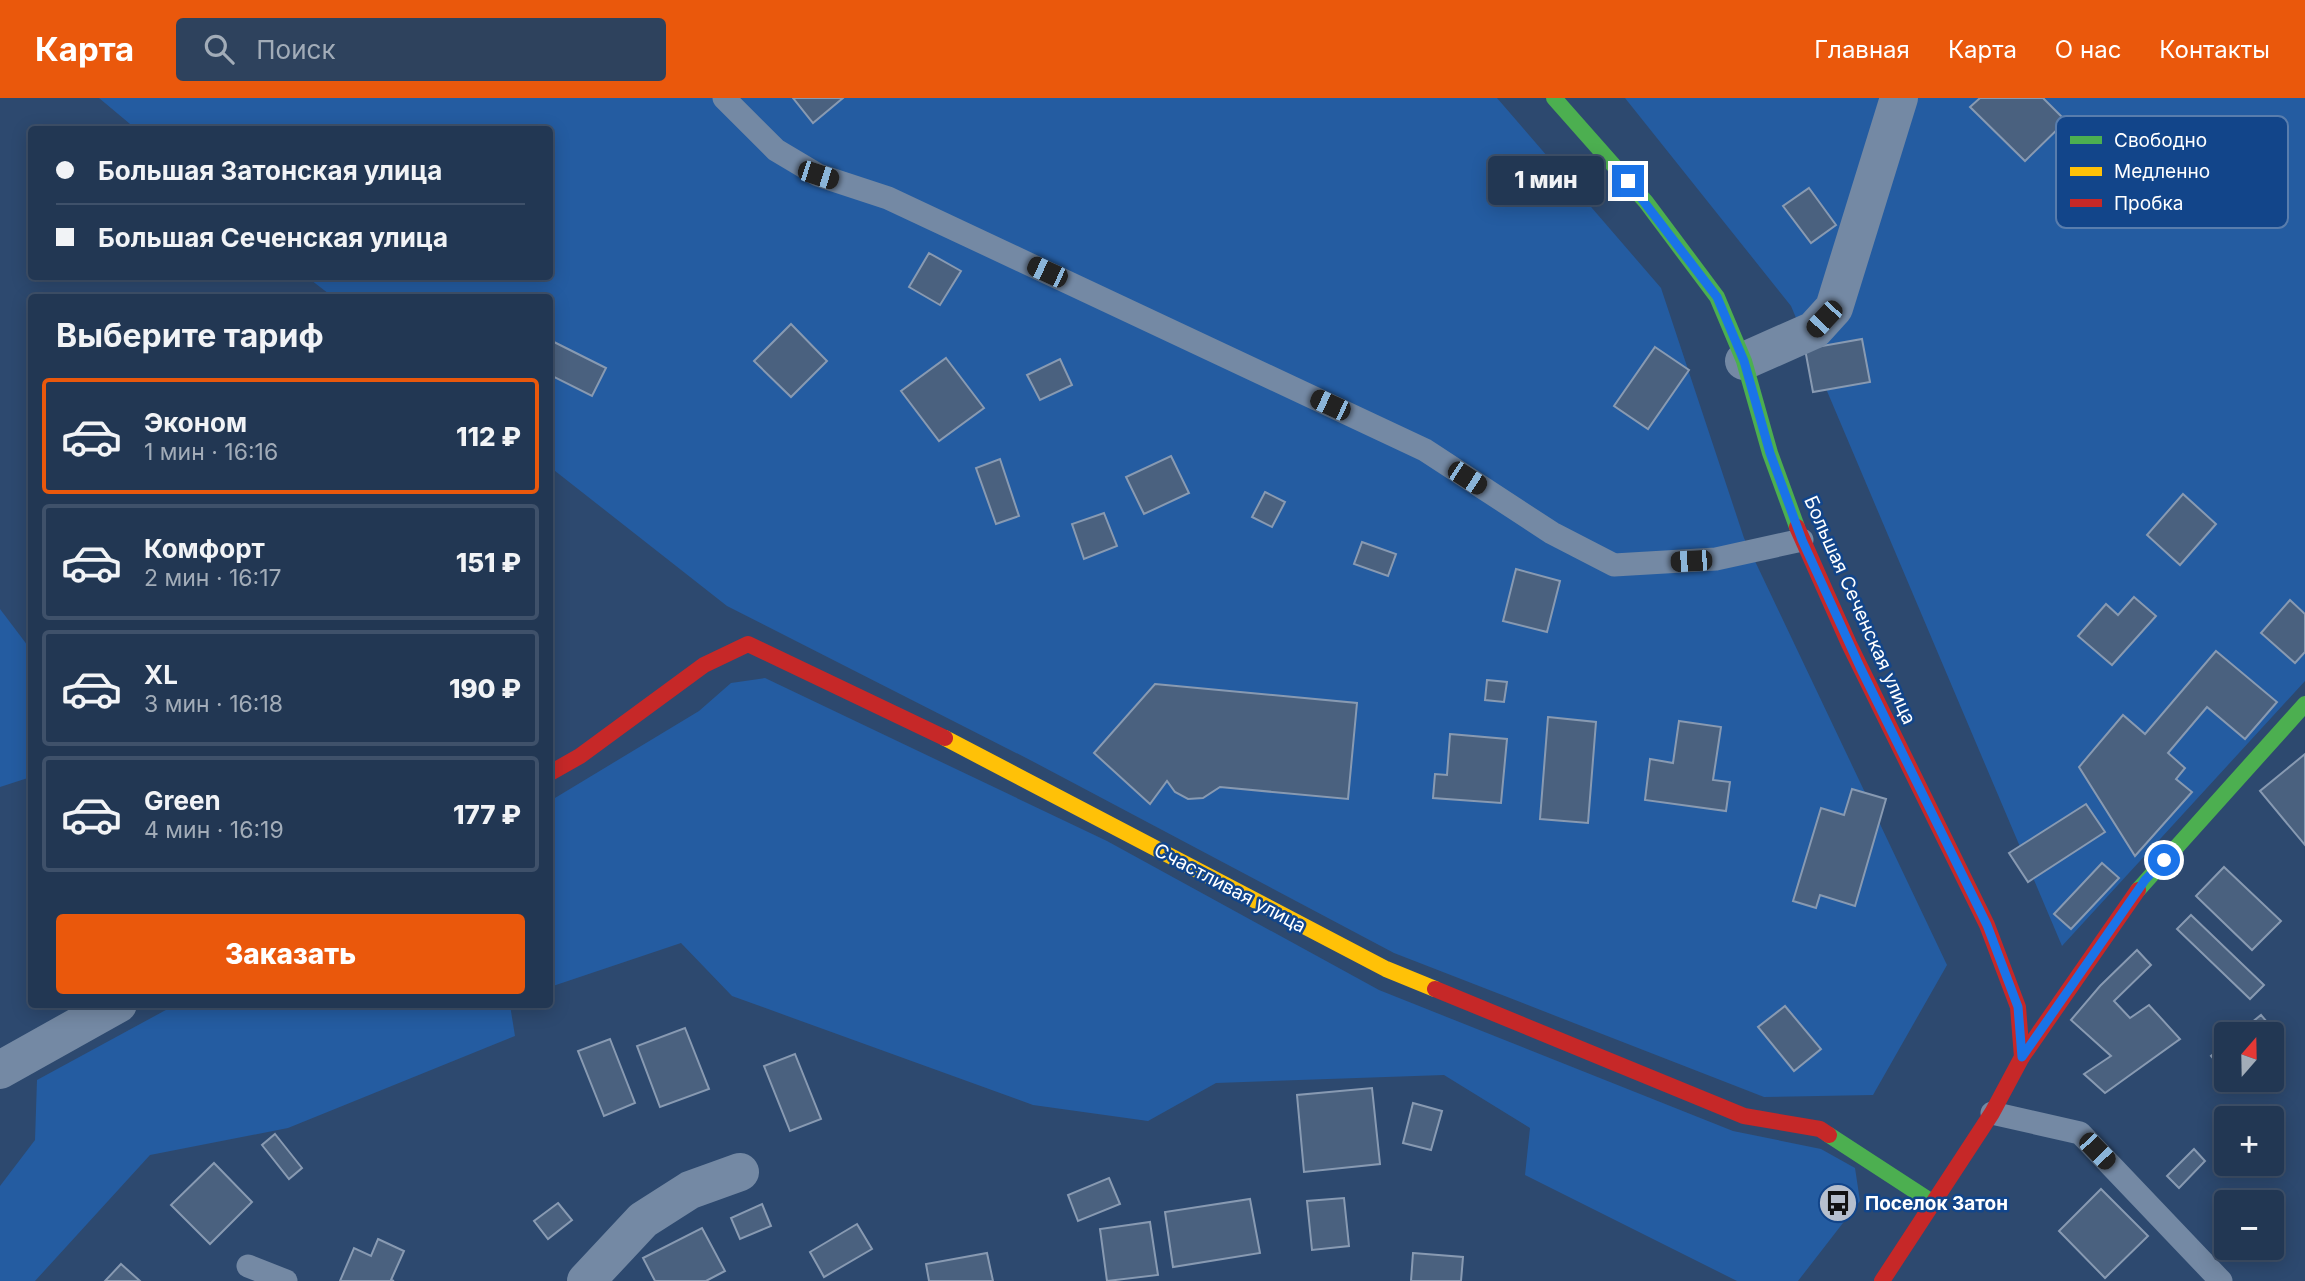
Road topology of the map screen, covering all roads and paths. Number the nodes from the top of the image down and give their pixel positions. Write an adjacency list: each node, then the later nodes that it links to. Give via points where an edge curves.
1 (724, 98): 5 (lane, via 776,150 818,175 888,198 1425,450 1552,533 1614,565 1716,559)
2 (1554, 98): 4 (street, Большая Сеченская улица, via 1646,202 1717,297)
3 (1899, 98): 4 (street, via 1835,308 1814,330)
4 (1744, 361): 5 (street, Большая Сеченская улица, via 1770,453)
5 (1802, 540): 9 (street, Большая Сеченская улица, via 1987,925 2018,1007)
6 (2305, 704): 9 (street, via 2145,880)
7 (553, 771): 13 (street, Счастливая улица, via 704,665 748,644 916,723 1386,969 1744,1116 1820,1129)
8 (111, 1008): 10 (street)
9 (2022, 1057): 11 (street)
10 (0, 1070)
11 (1992, 1113): 13 (street); 18 (lane, via 2080,1133)
12 (740, 1172): 16 (street, via 690,1190 643,1220)
13 (1935, 1204): 17 (street)
14 (248, 1266): 15 (lane)
15 (286, 1281)
16 (586, 1281)
17 (1882, 1281)
18 (2221, 1281)

